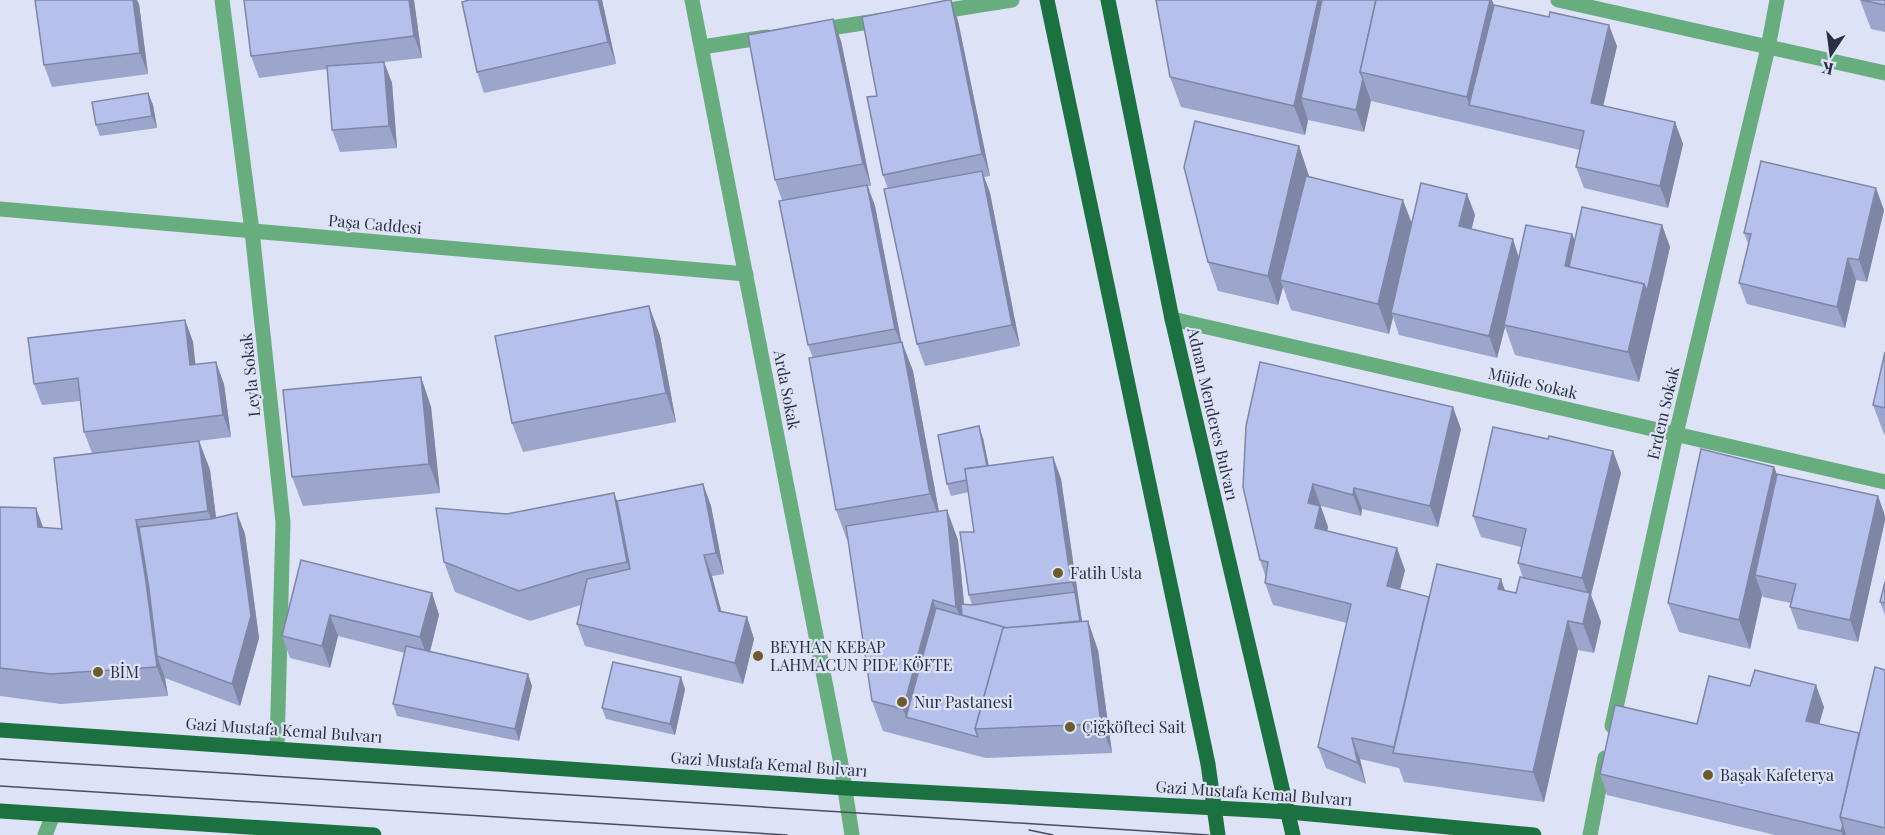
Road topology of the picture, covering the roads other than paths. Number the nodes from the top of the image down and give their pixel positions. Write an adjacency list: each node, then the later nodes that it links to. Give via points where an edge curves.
1 (222, 0): 16 (street, Leyla Sokak)
2 (692, 0): 12 (street, Arda Sokak)
3 (1012, 0): 8 (street)
4 (1047, 0): 24 (main road)
5 (1108, 0): 18 (main road, Adnan Menderes Bulvarı)
6 (1558, 0): 13 (street)
7 (1777, 0): 13 (street, Erdem Sokak)
8 (920, 14)
9 (897, 18): 10 (street)
10 (805, 32)
11 (782, 35): 12 (street)
12 (702, 47): 17 (street, Arda Sokak)
13 (1768, 48): 14 (street); 19 (street, Erdem Sokak)
14 (1885, 74)
15 (0, 209): 16 (street, Paşa Caddesi)
16 (252, 231): 17 (street, Paşa Caddesi); 22 (street, Leyla Sokak, via 283,522)
17 (746, 274): 23 (street, Arda Sokak)
18 (1172, 319): 19 (street, Müjde Sokak); 26 (main road, Adnan Menderes Bulvarı)
19 (1676, 434): 20 (street, Müjde Sokak); 34 (street, Erdem Sokak)
20 (1885, 482)
21 (0, 730): 22 (main road, Gazi Mustafa Kemal Bulvarı)
22 (276, 748): 23 (main road, Gazi Mustafa Kemal Bulvarı)
23 (845, 788): 24 (main road, Gazi Mustafa Kemal Bulvarı); 30 (street, Arda Sokak)
24 (1215, 807): 26 (main road, Gazi Mustafa Kemal Bulvarı); 31 (main road)
25 (0, 812): 27 (main road)
26 (1289, 812): 32 (main road, Adnan Menderes Bulvarı); 33 (main road, Gazi Mustafa Kemal Bulvarı)
27 (53, 815): 28 (street); 29 (main road)
28 (45, 835)
29 (374, 835)
30 (852, 835)
31 (1218, 835)
32 (1293, 835)
33 (1534, 835)
34 (1590, 835)

